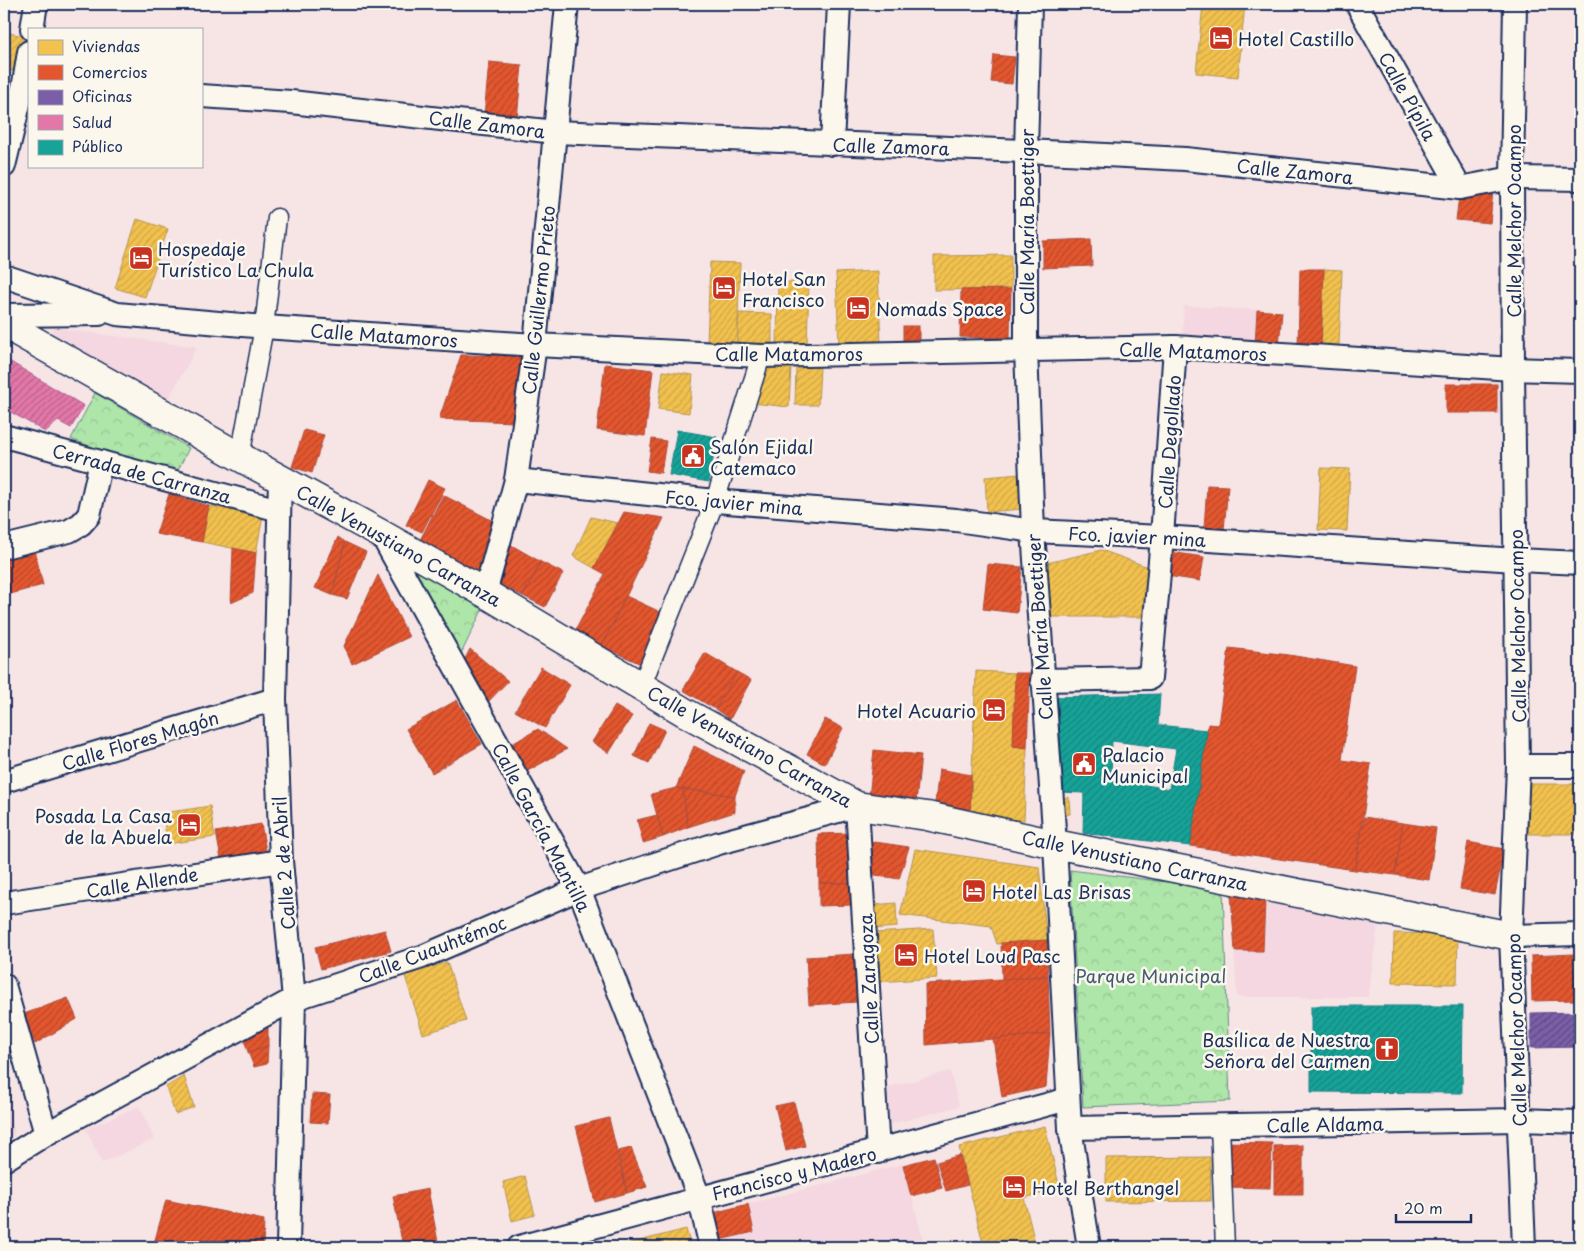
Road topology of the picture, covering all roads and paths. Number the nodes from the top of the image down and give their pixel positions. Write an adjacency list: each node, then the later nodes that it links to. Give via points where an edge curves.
1 (36, 4): 7 (street)
2 (567, 4): 11 (street, Calle Guillermo Prieto)
3 (839, 4): 12 (street)
4 (1030, 4): 13 (street, Calle María Boettiger)
5 (1357, 4): 17 (street, Calle Pípila)
6 (1515, 4): 15 (street, Calle Melchor Ocampo)
7 (32, 28)
8 (28, 55): 9 (street)
9 (19, 83): 14 (street)
10 (202, 96): 11 (street, Calle Zamora, via 291,102)
11 (555, 132): 12 (street, Calle Zamora); 24 (street, Calle Guillermo Prieto)
12 (832, 144): 13 (street, Calle Zamora)
13 (1026, 151): 17 (street, Calle Zamora, via 1185,160); 26 (street, Calle María Boettiger)
14 (4, 166)
15 (1512, 178): 16 (street, Calle Zamora); 17 (street, Calle Zamora); 28 (street, Calle Melchor Ocampo)
16 (1580, 179)
17 (1460, 188)
18 (277, 218): 23 (street)
19 (4, 276): 20 (street, Calle Matamoros)
20 (117, 314): 21 (street); 23 (street, Calle Matamoros)
21 (4, 315)
22 (4, 324): 31 (street, Calle Venustiano Carranza)
23 (264, 327): 24 (street, Calle Matamoros); 31 (street)
24 (534, 345): 27 (street, Calle Matamoros); 34 (street, Calle Guillermo Prieto)
25 (1175, 348): 26 (street, Calle Matamoros); 28 (street, Calle Matamoros); 39 (street, Calle Degollado)
26 (1026, 350): 27 (street, Calle Matamoros); 37 (street, Calle María Boettiger)
27 (761, 356): 35 (street)
28 (1513, 369): 29 (street, Calle Matamoros); 41 (street, Calle Melchor Ocampo)
29 (1580, 371)
30 (4, 436): 32 (street, Cerrada de Carranza)
31 (240, 457): 33 (street, Calle Venustiano Carranza)
32 (101, 462): 36 (street, Cerrada de Carranza); 40 (street, via 89,515 81,524 69,531)
33 (280, 478): 36 (street, Calle 2 de Abril); 38 (street, Calle Venustiano Carranza)
34 (516, 480): 35 (street, Fco. javier mina); 43 (street, Calle Guillermo Prieto)
35 (715, 501): 37 (street, Fco. javier mina, via 956,520); 45 (street)
36 (279, 510): 46 (street, Calle 2 de Abril)
37 (1033, 531): 39 (street, Fco. javier mina); 44 (street, Calle María Boettiger)
38 (381, 534): 43 (street, Calle Venustiano Carranza); 53 (street, Calle García Mantilla)
39 (1162, 537): 41 (street, Fco. javier mina); 44 (street, Calle Degollado, via 1150,678)
40 (4, 547)
41 (1516, 560): 42 (street, Fco. javier mina); 47 (street, Calle Melchor Ocampo)
42 (1580, 563)
43 (485, 593): 45 (street, Calle Venustiano Carranza)
44 (1042, 680): 51 (street, Calle María Boettiger)
45 (642, 687): 50 (street, Calle Venustiano Carranza)
46 (275, 699): 49 (street, Calle Flores Magón); 52 (street, Calle 2 de Abril)
47 (1518, 766): 48 (street); 56 (street, Calle Melchor Ocampo)
48 (1580, 766)
49 (4, 781)
50 (857, 806): 51 (street, Calle Venustiano Carranza, via 927,816); 53 (street, Calle Cuauhtémoc, via 719,843); 65 (street, Calle Zaragoza)
51 (1055, 844): 56 (street, Calle Venustiano Carranza); 59 (street, Calle María Boettiger)
52 (281, 861): 54 (street, Calle Allende); 58 (street, Calle 2 de Abril)
53 (579, 889): 58 (street, Calle Cuauhtémoc, via 422,957); 67 (street, Calle García Mantilla)
54 (4, 903)
55 (1580, 934): 56 (street, Calle Venustiano Carranza)
56 (1511, 936): 60 (street, Calle Melchor Ocampo)
57 (4, 985): 64 (street)
58 (294, 999): 64 (street, Calle Cuauhtémoc); 68 (street, Calle 2 de Abril)
59 (1068, 1099): 63 (street, Calle María Boettiger); 65 (street, Francisco y Madero)
60 (1519, 1120): 61 (street, Calle Aldama); 62 (street, Calle Aldama); 73 (street, Calle Melchor Ocampo)
61 (1580, 1122)
62 (1220, 1126): 63 (street, Calle Aldama); 72 (street)
63 (1070, 1128): 71 (street, Calle María Boettiger)
64 (46, 1134): 66 (street, Calle Cuauhtémoc)
65 (878, 1152): 67 (street, Francisco y Madero)
66 (4, 1160)
67 (699, 1197): 69 (street, Francisco y Madero); 70 (street, Calle García Mantilla)
68 (288, 1247)
69 (519, 1247)
70 (711, 1247)
71 (1089, 1247)
72 (1225, 1247)
73 (1524, 1247)

